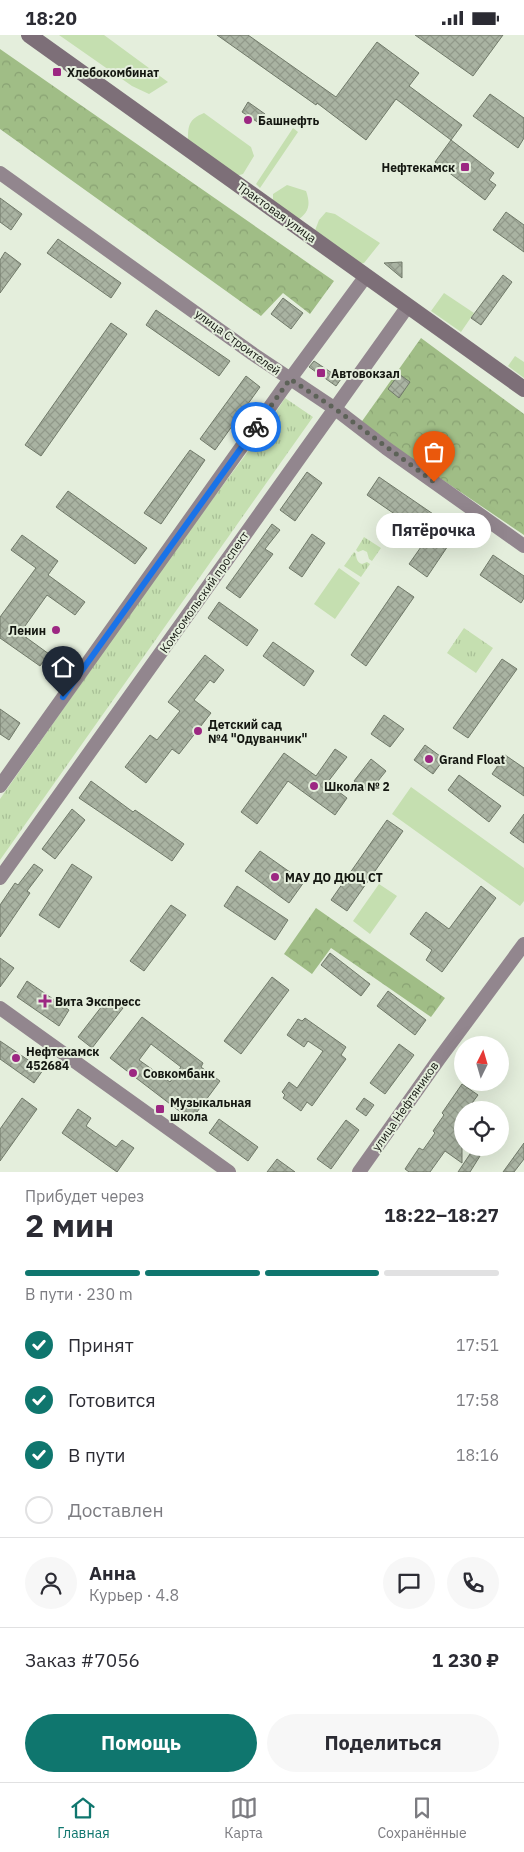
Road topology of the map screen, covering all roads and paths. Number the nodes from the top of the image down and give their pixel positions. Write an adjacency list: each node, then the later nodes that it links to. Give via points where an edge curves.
1 (29, 35): 3 (main road, Трактовая улица)
2 (0, 173): 5 (main road, улица Строителей)
3 (366, 276): 4 (main road, Трактовая улица); 5 (main road)
4 (408, 306): 6 (main road, Трактовая улица); 7 (main road, Комсомольский проспект)
5 (290, 379): 7 (main road, улица Строителей); 9 (main road)
6 (524, 389)
7 (334, 408): 8 (main road, улица Строителей); 10 (main road, Комсомольский проспект)
8 (524, 546)
9 (0, 786)
10 (0, 878)
11 (524, 944): 14 (main road, улица Нефтяников)
12 (0, 1008): 13 (main road)
13 (229, 1172)
14 (359, 1172)

